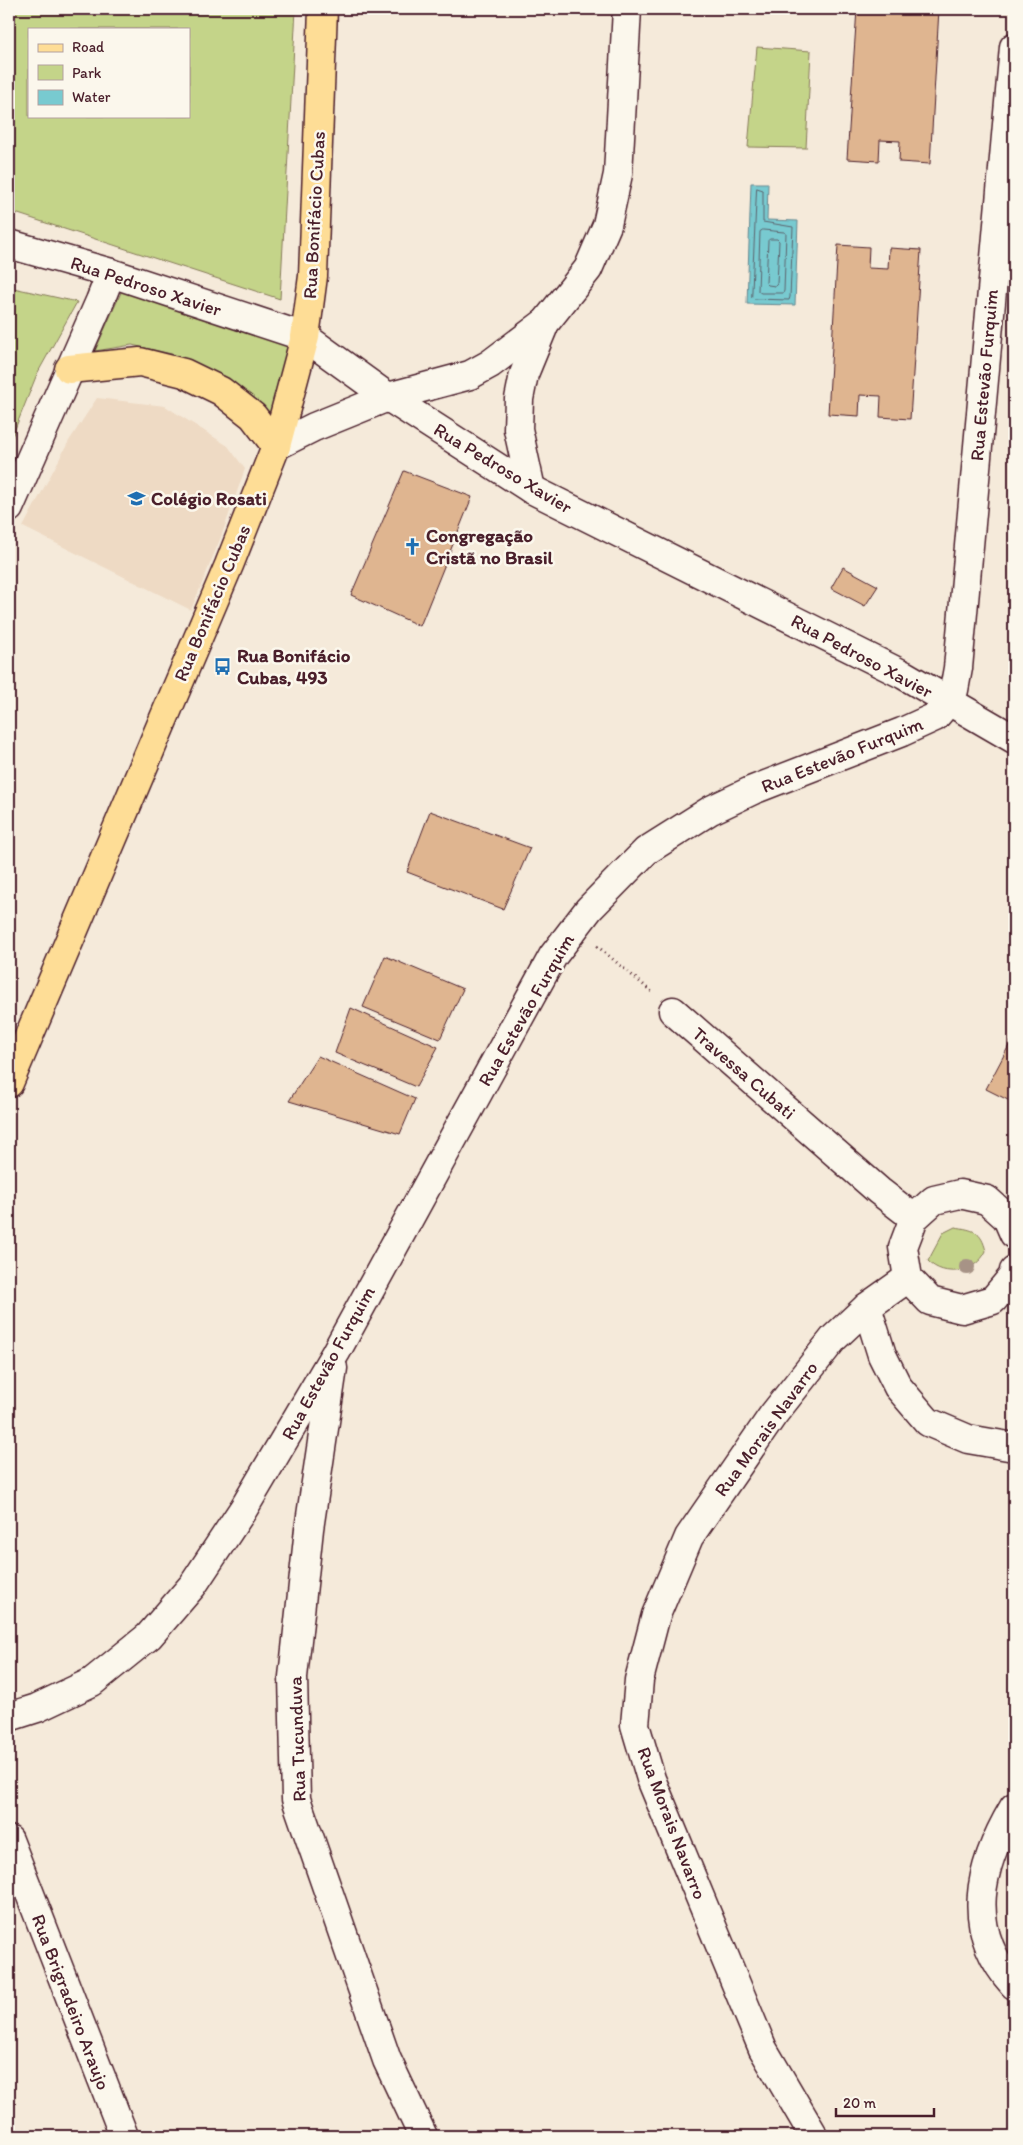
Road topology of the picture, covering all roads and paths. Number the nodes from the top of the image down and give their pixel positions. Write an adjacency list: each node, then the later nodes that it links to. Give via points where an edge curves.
1 (323, 9): 9 (main road, Rua Bonifácio Cubas, via 312,276)
2 (627, 9): 8 (street, via 618,174 607,225 588,270)
3 (1014, 47): 5 (street, Rua Estevão Furquim)
4 (1014, 170): 5 (street, Rua Estevão Furquim, via 1007,178)
5 (1000, 199): 15 (street, Rua Estevão Furquim, via 958,668)
6 (9, 244): 7 (street, Rua Pedroso Xavier)
7 (111, 273): 9 (street, Rua Pedroso Xavier); 10 (street)
8 (545, 323): 11 (street, via 470,375); 13 (street, via 524,374 519,399 518,429)
9 (305, 337): 11 (street, Rua Pedroso Xavier); 12 (main road, Rua Bonifácio Cubas)
10 (69, 369): 12 (main road, via 140,362 184,373 221,391 253,416); 14 (street)
11 (388, 397): 12 (street); 13 (street, Rua Pedroso Xavier)
12 (276, 446): 19 (main road, Rua Bonifácio Cubas, via 226,573)
13 (530, 489): 15 (street, Rua Pedroso Xavier, via 904,675)
14 (9, 508)
15 (948, 702): 16 (street, Rua Pedroso Xavier); 17 (street, Rua Estevão Furquim, via 935,717 711,810 646,851 589,908)
16 (1014, 740)
17 (575, 927): 18 (path); 25 (street, Rua Estevão Furquim, via 553,956)
18 (673, 1011): 20 (street, Travessa Cubati)
19 (9, 1083)
20 (914, 1218): 21 (street, via 934,1200 960,1194 987,1200 1007,1218); 23 (street, via 902,1247)
21 (1014, 1234)
22 (1014, 1271): 23 (street, via 993,1300 962,1309 930,1301)
23 (908, 1278): 24 (street, Rua Morais Navarro)
24 (867, 1307): 26 (street, via 886,1363 898,1387 928,1422 968,1439); 33 (street, Rua Morais Navarro, via 834,1338 773,1415 689,1537 656,1615 639,1680 635,1725 651,1779 763,2049)
25 (336, 1352): 27 (street, Rua Estevão Furquim, via 244,1508 193,1585 149,1636 92,1682 37,1708); 32 (street, Rua Tucunduva, via 309,1528 293,1677 296,1800 387,2060)
26 (1014, 1447)
27 (9, 1717)
28 (1014, 1807): 30 (street, via 998,1834 984,1874 981,1908 986,1937 1004,1974)
29 (9, 1840): 31 (street, Rua Brigradeiro Araujo)
30 (1014, 1985)
31 (124, 2136)
32 (422, 2136)
33 (814, 2136)

